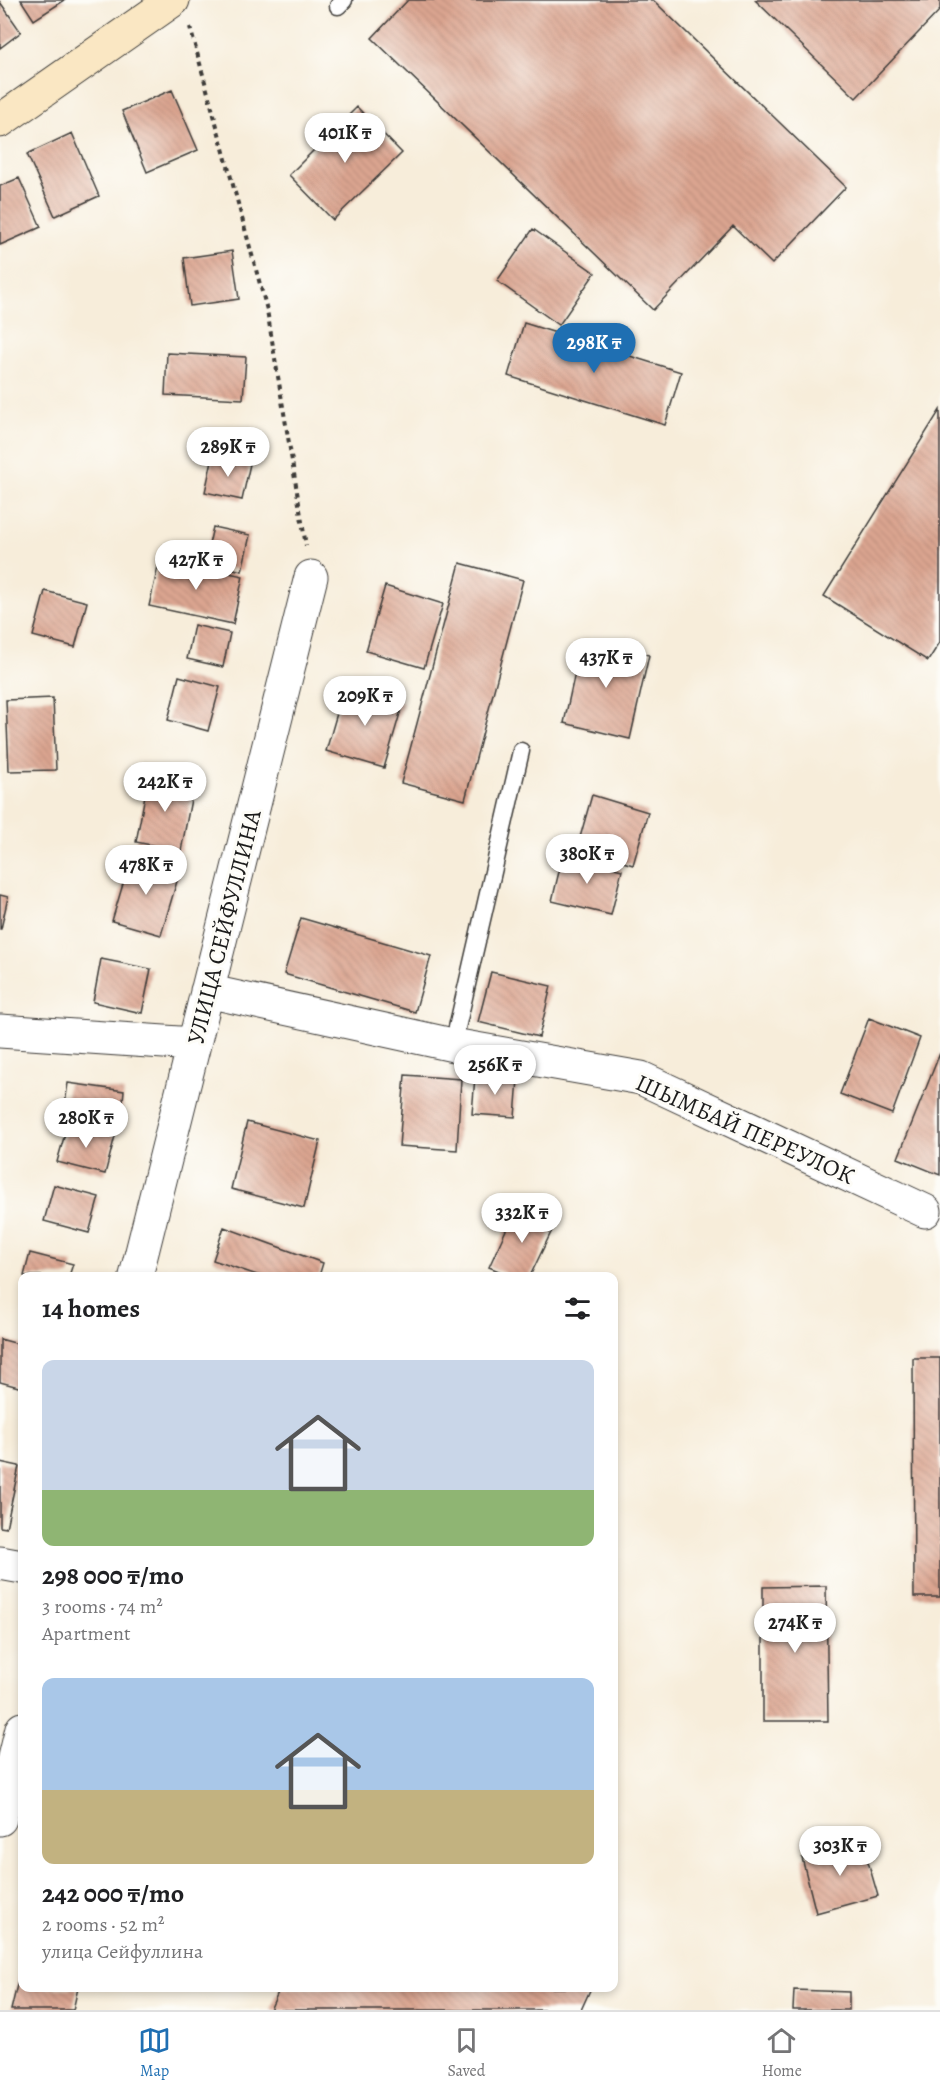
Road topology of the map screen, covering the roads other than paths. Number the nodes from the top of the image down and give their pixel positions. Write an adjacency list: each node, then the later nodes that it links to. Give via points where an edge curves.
1 (181, 11): 2 (main road)
2 (0, 121)
3 (311, 577): 5 (street, УЛИЦА СЕЙФУЛЛИНА)
4 (521, 752): 8 (lane)
5 (207, 991): 7 (street, УЛИЦА СЕЙФУЛЛИНА); 8 (street, ШЫМБАЙ ПЕРЕУЛОК)
6 (0, 1031): 7 (street)
7 (194, 1044): 10 (street, УЛИЦА СЕЙФУЛЛИНА)
8 (453, 1045): 9 (street, ШЫМБАЙ ПЕРЕУЛОК, via 641,1078)
9 (925, 1211)
10 (137, 1272)
11 (0, 1563): 12 (street)
12 (18, 1566)
13 (18, 1745): 14 (street)
14 (0, 1819)

